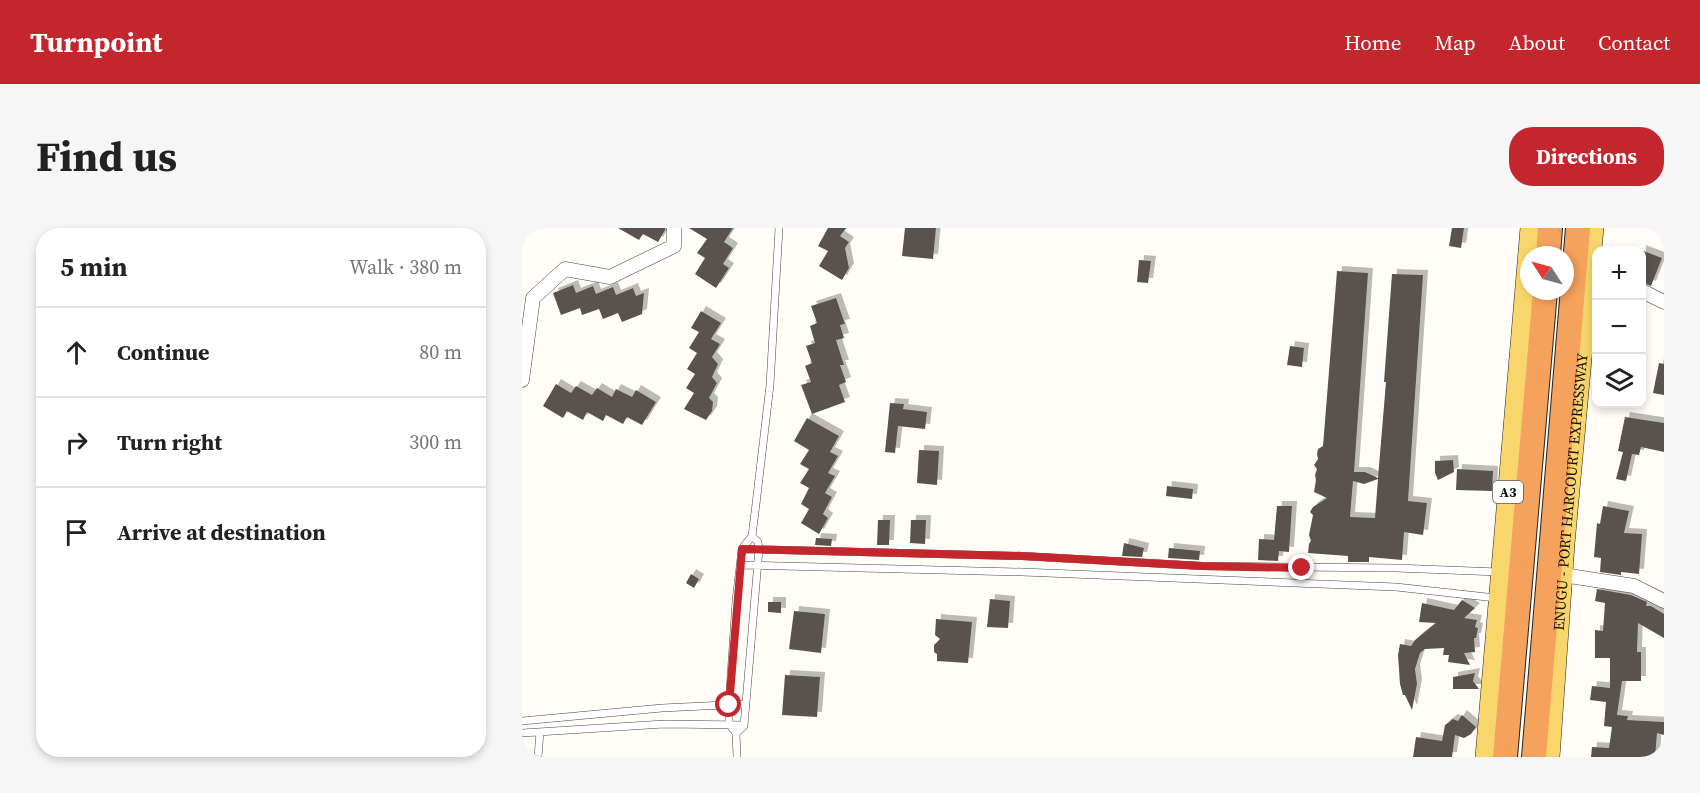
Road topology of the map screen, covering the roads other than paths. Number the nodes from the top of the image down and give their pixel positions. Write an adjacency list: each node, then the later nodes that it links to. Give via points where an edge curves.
1 (674, 228): 13 (street, via 674,246 610,277 566,269 533,298)
2 (779, 228): 15 (lane, via 770,385)
3 (1531, 228): 20 (main road, A3)
4 (1550, 228): 7 (highway)
5 (1578, 228): 36 (highway, ENUGU - PORT HARCOURT EXPRESSWAY)
6 (1593, 228): 8 (main road, ENUGU - PORT HARCOURT EXPRESSWAY)
7 (1549, 246)
8 (1593, 246)
9 (1592, 275): 21 (main road, ENUGU - PORT HARCOURT EXPRESSWAY)
10 (1646, 293): 12 (street)
11 (1544, 300): 35 (highway, A3)
12 (1664, 302)
13 (524, 357): 14 (street)
14 (522, 380)
15 (752, 536): 16 (lane); 17 (lane)
16 (742, 549): 17 (lane); 18 (lane)
17 (759, 549): 19 (lane); 20 (lane, via 1022,556 1202,566)
18 (741, 565): 19 (lane); 25 (lane)
19 (758, 565): 22 (lane, via 1396,587); 24 (lane)
20 (1501, 572): 22 (main road, A3)
21 (1563, 575): 23 (street, via 1634,586); 37 (main road, ENUGU - PORT HARCOURT EXPRESSWAY)
22 (1499, 599): 34 (main road, A3)
23 (1664, 601)
24 (746, 704): 25 (lane); 28 (lane)
25 (729, 705): 26 (lane); 27 (lane)
26 (522, 721)
27 (729, 724): 28 (lane); 29 (lane); 31 (lane)
28 (744, 724): 31 (lane)
29 (540, 732): 30 (lane); 32 (lane)
30 (522, 733)
31 (736, 733): 33 (lane)
32 (538, 757)
33 (736, 757)
34 (1486, 757)
35 (1505, 757)
36 (1534, 757)
37 (1549, 757)

